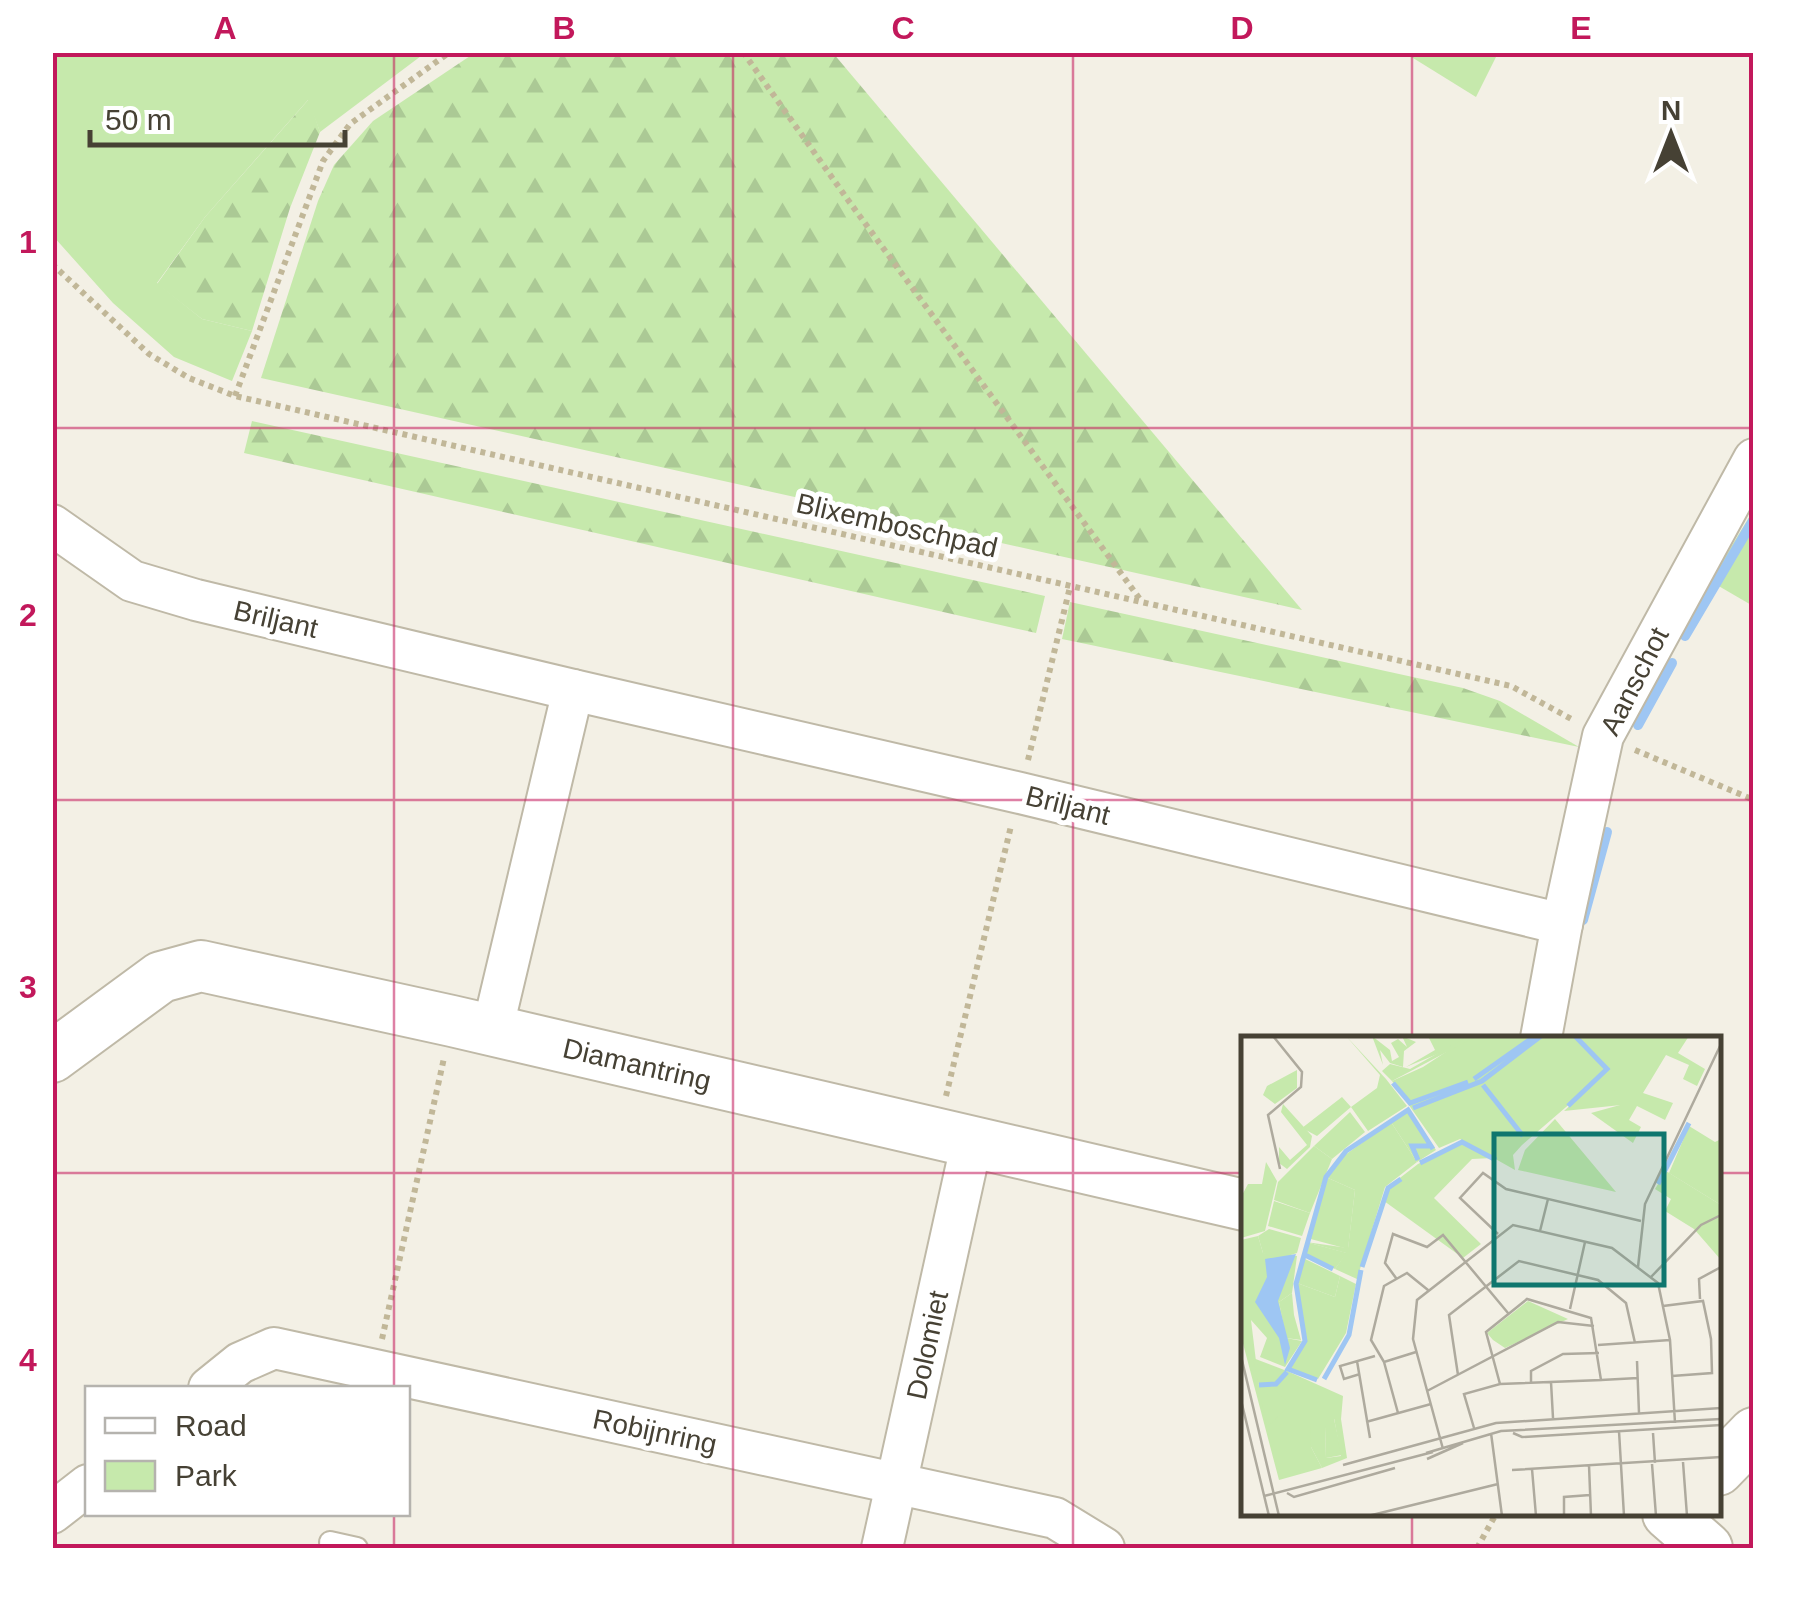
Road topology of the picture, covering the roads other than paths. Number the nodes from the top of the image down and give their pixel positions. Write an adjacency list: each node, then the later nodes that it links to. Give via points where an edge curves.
1 (1754, 459): 4 (street, Aanschot, via 1603,736)
2 (52, 525): 3 (street, Briljant, via 132,581)
3 (573, 690): 4 (street, Briljant); 5 (street)
4 (1562, 924): 6 (street, Aanschot)
5 (472, 1026): 7 (street, Diamantring, via 202,966 161,977); 8 (street, Diamantring)
6 (1541, 1036)
7 (52, 1056)
8 (954, 1137): 9 (street, Diamantring); 13 (street, Dolomiet)
9 (1241, 1204)
10 (212, 1386): 13 (street, Robijnring, via 274,1348)
11 (1754, 1432): 12 (street)
12 (1721, 1467)
13 (897, 1484): 18 (street, Dolomiet); 19 (street, Robijnring, via 1054,1518)
14 (85, 1487): 15 (street)
15 (52, 1513)
16 (330, 1542): 17 (lane)
17 (357, 1548)
18 (882, 1548)
19 (1104, 1548)

